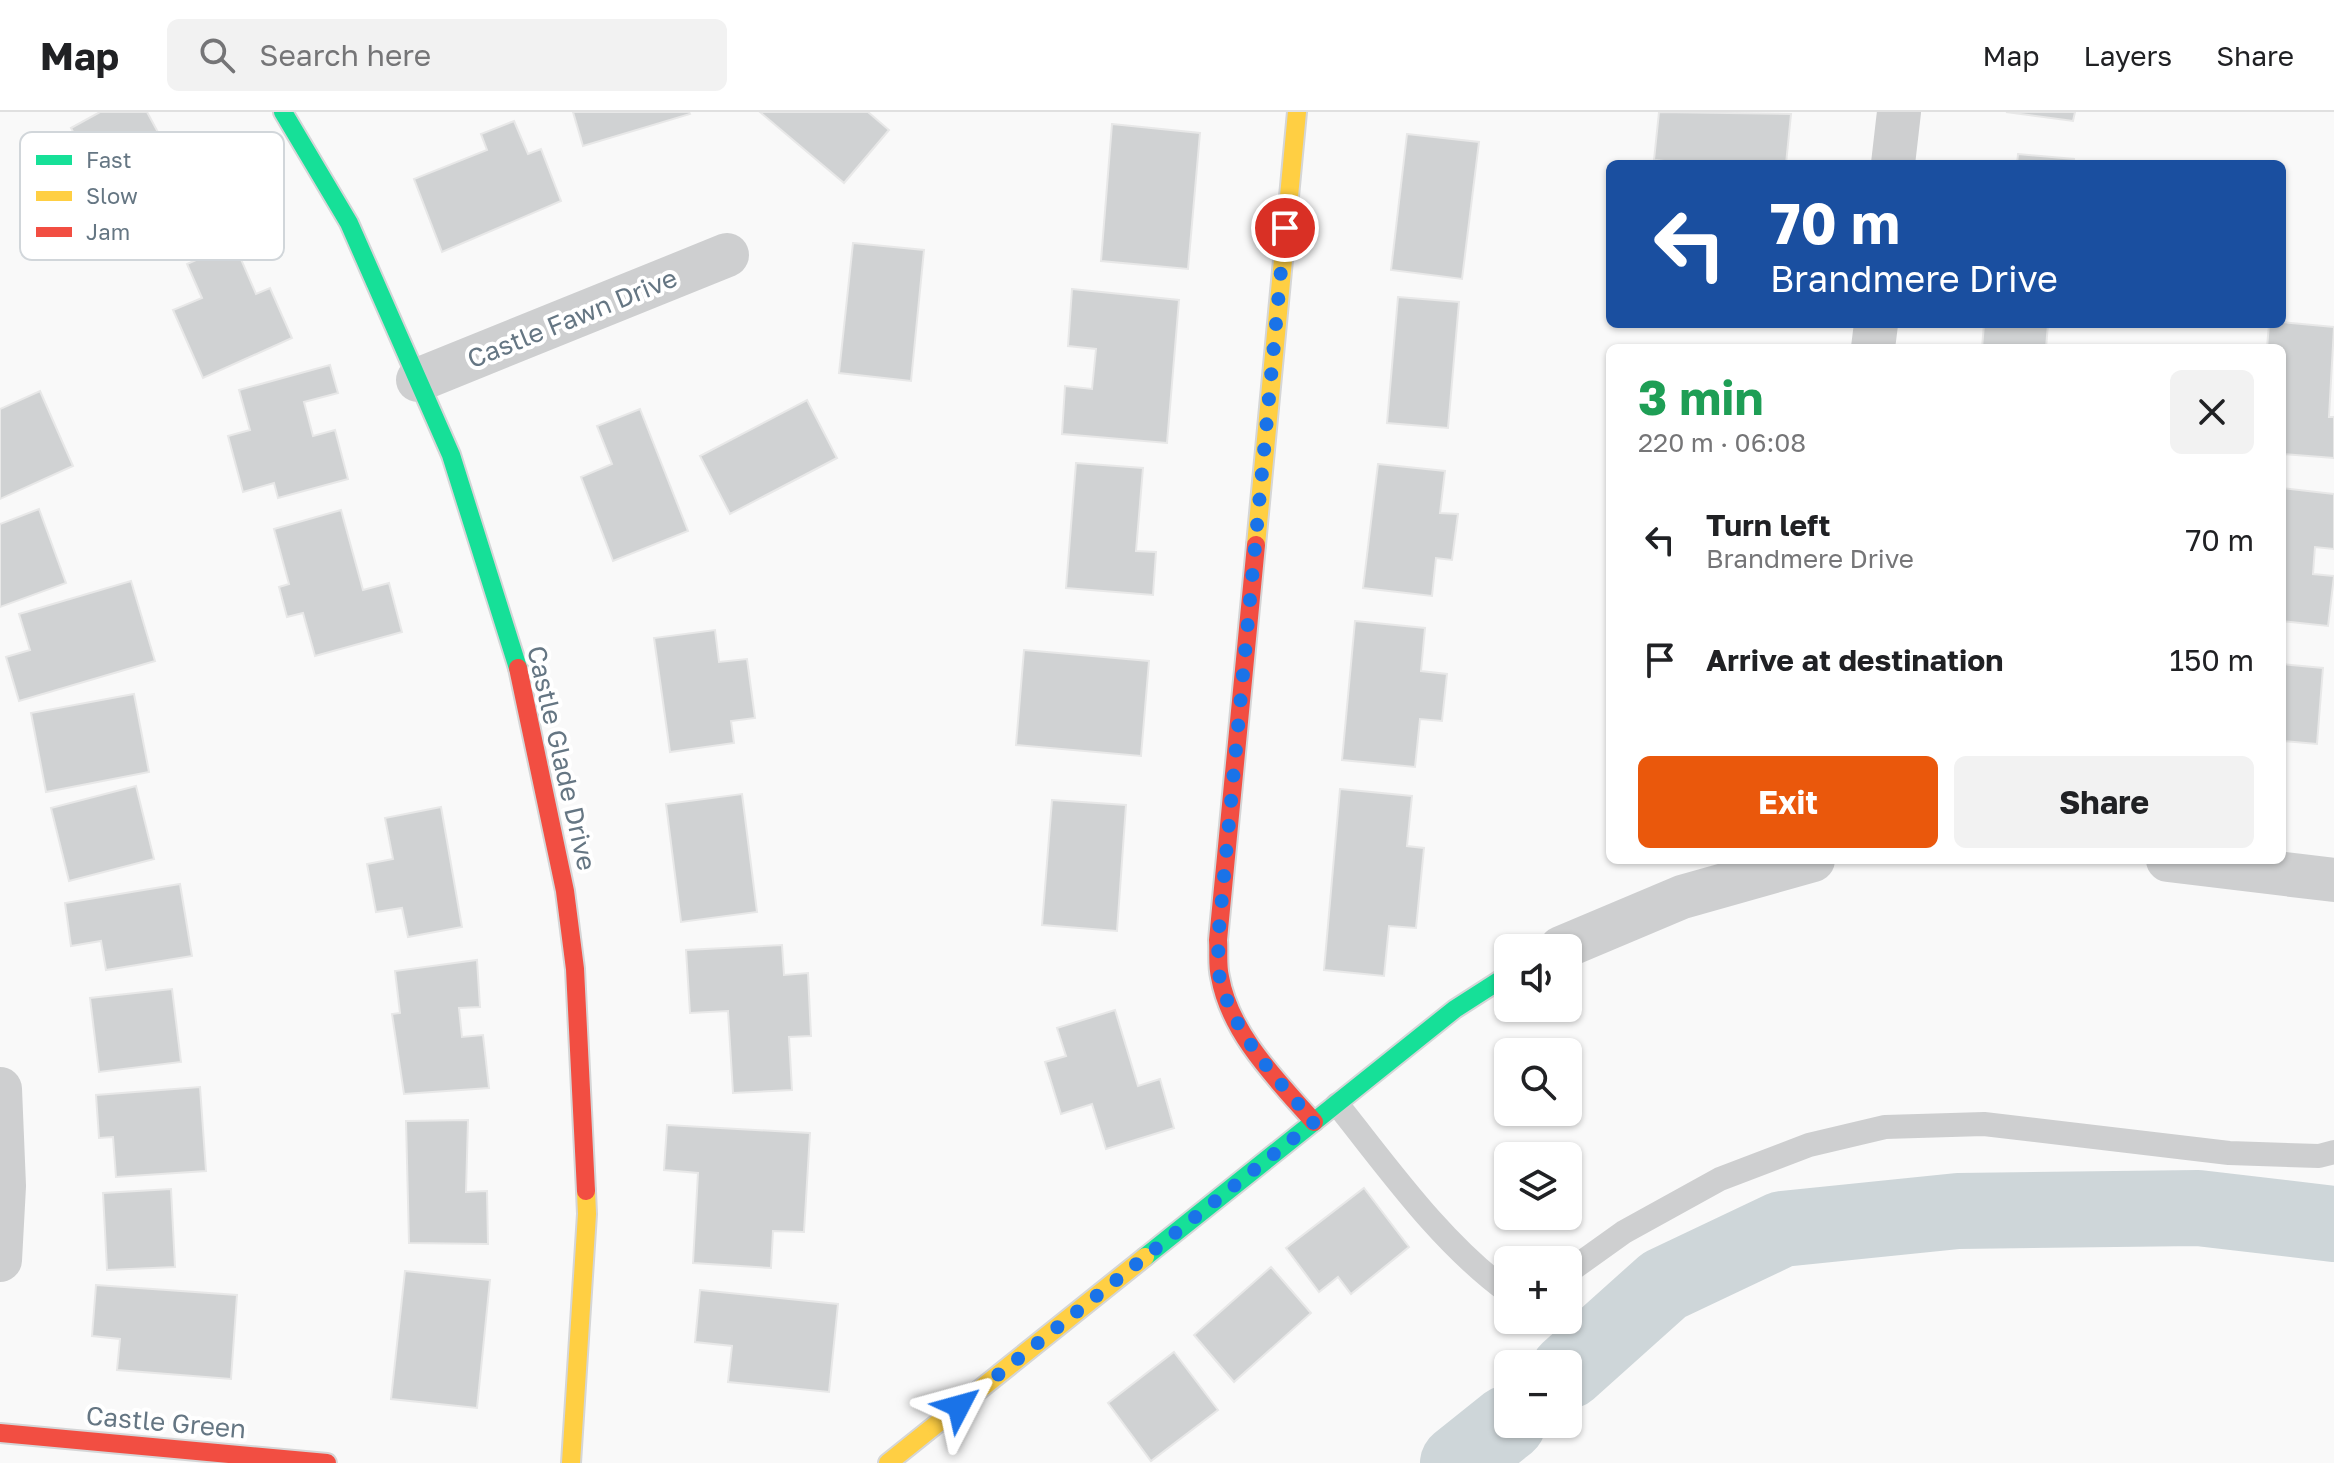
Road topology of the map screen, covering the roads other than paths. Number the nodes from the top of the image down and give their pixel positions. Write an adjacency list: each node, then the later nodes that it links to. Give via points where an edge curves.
1 (283, 112): 6 (street, Castle Glade Drive, via 349,223)
2 (1297, 112): 14 (street, via 1218,940 1220,981 1234,1017 1257,1055)
3 (1899, 112): 4 (street)
4 (1893, 160)
5 (727, 255): 6 (street, Castle Fawn Drive)
6 (418, 380): 21 (street, Castle Glade Drive, via 451,455 519,670 565,891 575,969 587,1214)
7 (1799, 864): 10 (street, via 1682,897)
8 (2201, 864): 9 (street)
9 (2334, 880)
10 (1582, 939)
11 (1494, 984): 13 (street)
12 (0, 1089): 16 (street)
13 (1337, 1104): 14 (street); 18 (lane, via 1409,1193)
14 (1314, 1122): 22 (street)
15 (2334, 1152): 17 (lane, via 2229,1153 1984,1124 1885,1127 1809,1145 1720,1179 1624,1232)
16 (0, 1260)
17 (1582, 1262)
18 (1494, 1282)
19 (0, 1433): 20 (street, Castle Green)
20 (327, 1463)
21 (571, 1463)
22 (888, 1463)

